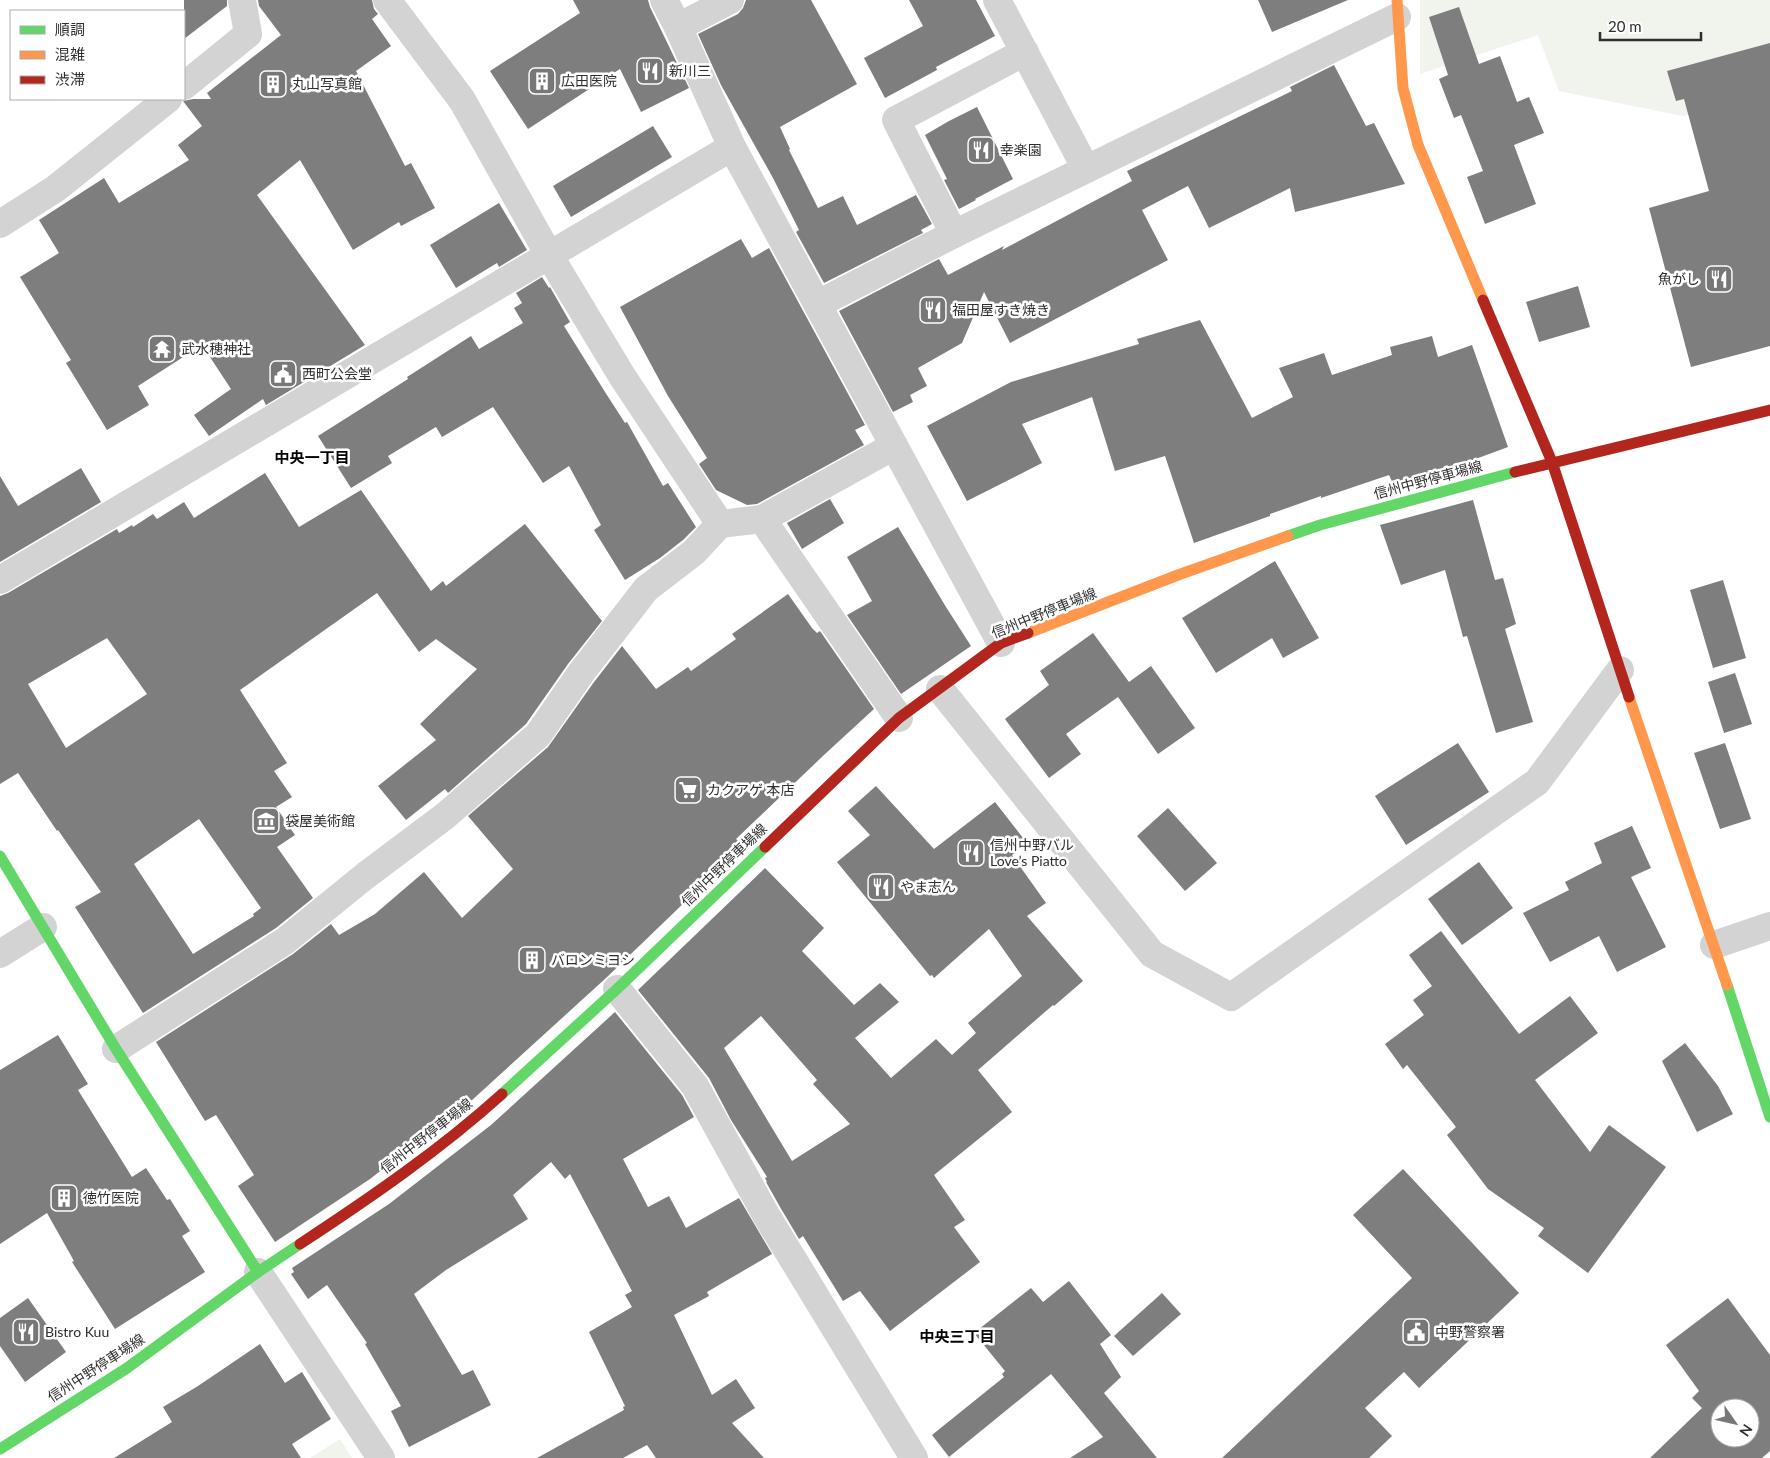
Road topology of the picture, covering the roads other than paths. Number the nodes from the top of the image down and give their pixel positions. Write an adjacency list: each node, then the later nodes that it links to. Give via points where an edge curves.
1 (387, 0): 15 (street, via 462,100)
2 (664, 0): 7 (street)
3 (730, 0): 7 (street)
4 (998, 0): 8 (street)
5 (246, 3): 9 (street, via 248,34)
6 (1397, 9): 12 (street); 19 (main road, via 1403,88 1418,145)
7 (678, 27): 11 (street)
8 (1026, 52): 12 (street); 14 (street, via 896,120)
9 (185, 85)
10 (167, 100): 13 (street, via 55,189)
11 (732, 147): 15 (street); 16 (street)
12 (1086, 169): 14 (street)
13 (0, 224)
14 (954, 234): 16 (street)
15 (549, 255): 21 (street, via 622,376); 22 (street)
16 (818, 304): 18 (street)
17 (1770, 410): 19 (main road, 信州中野停車場線)
18 (894, 446): 20 (street); 23 (street)
19 (1552, 462): 23 (main road, 信州中野停車場線, via 1320,526 1178,575); 24 (main road)
20 (762, 519): 21 (street); 26 (street)
21 (720, 524): 33 (street, via 694,552 646,589 581,673 538,736 445,816 285,941)
22 (0, 580)
23 (1001, 643): 25 (main road, 信州中野停車場線)
24 (1620, 670): 25 (street, via 1537,782 1231,997 1152,954); 30 (main road)
25 (940, 689): 26 (main road, 信州中野停車場線)
26 (899, 718): 32 (main road, 信州中野停車場線)
27 (0, 856): 29 (main road)
28 (1770, 926): 30 (street)
29 (43, 927): 31 (street); 33 (main road)
30 (1714, 945): 34 (main road)
31 (0, 954)
32 (617, 989): 35 (main road, 信州中野停車場線, via 481,1113 379,1192); 38 (street, via 695,1086 766,1215)
33 (116, 1050): 35 (main road)
34 (1770, 1117)
35 (258, 1272): 36 (main road, 信州中野停車場線, via 127,1368); 37 (street)
36 (0, 1448)
37 (381, 1458)
38 (914, 1458)

